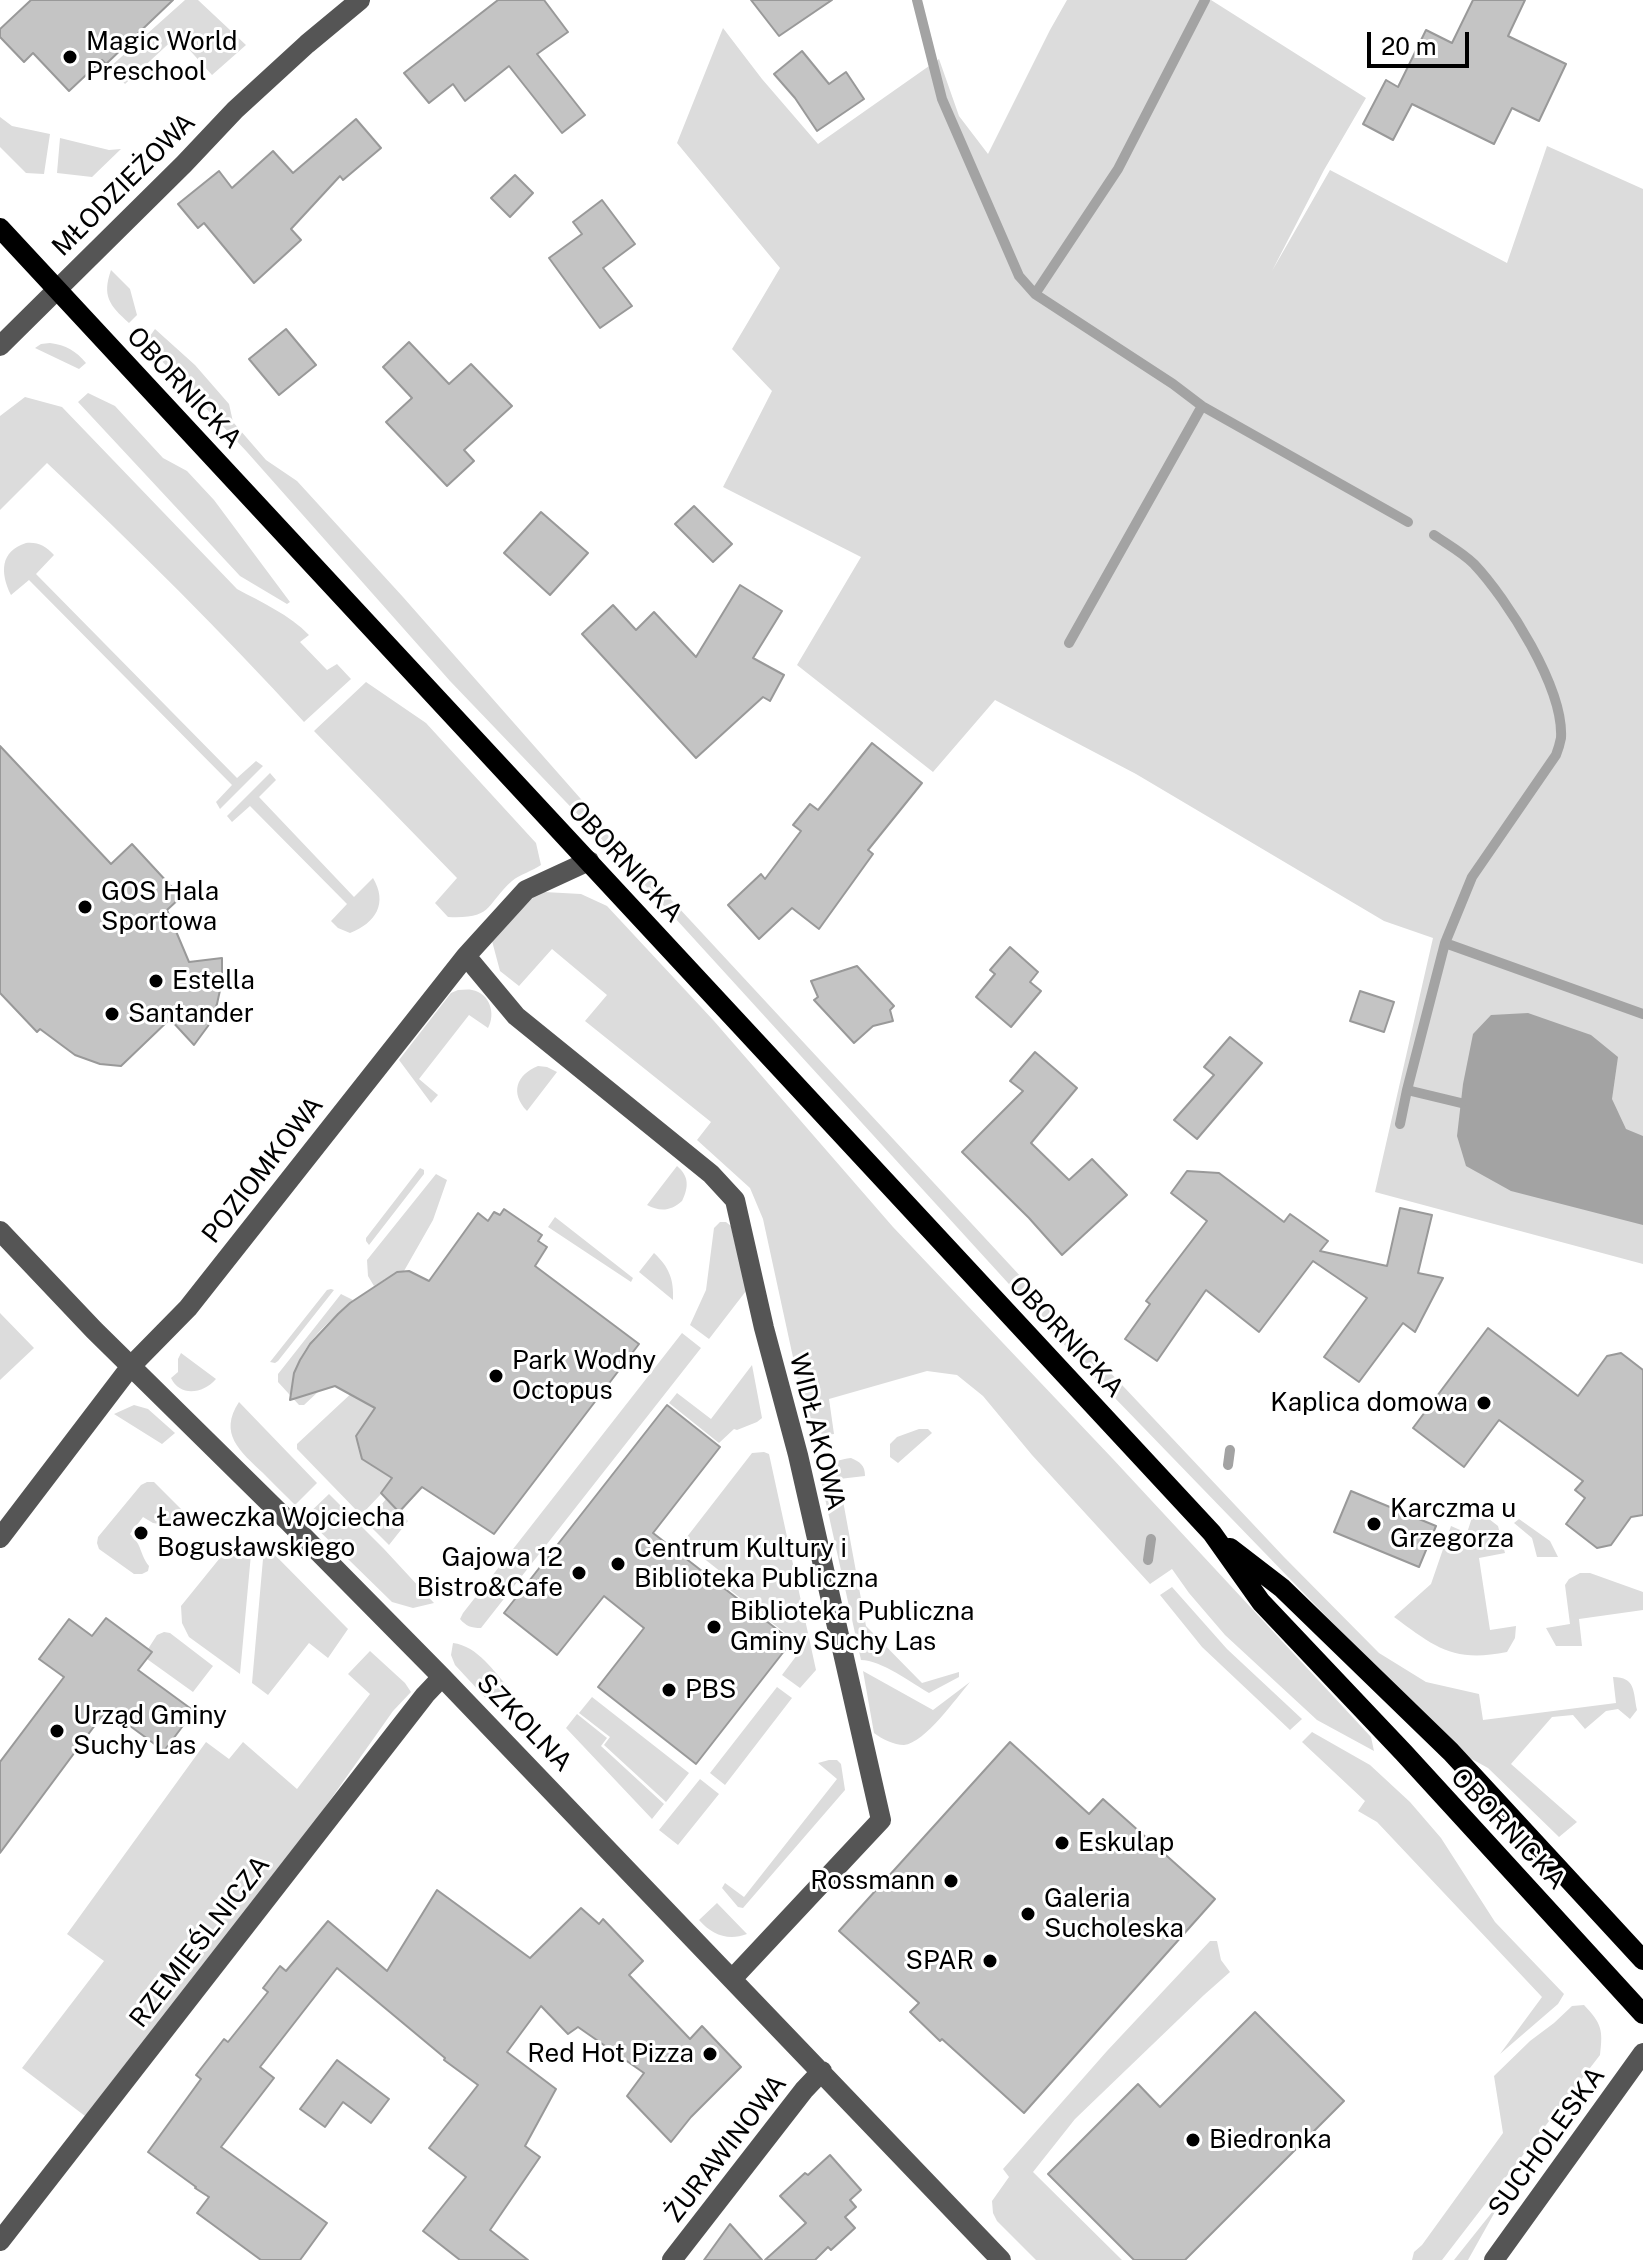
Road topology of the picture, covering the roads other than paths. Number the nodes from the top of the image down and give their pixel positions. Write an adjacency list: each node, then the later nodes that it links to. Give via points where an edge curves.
1 (360, 0): 3 (street, MŁODZIEŻOWA, via 235,110)
2 (0, 228): 3 (main road, OBORNICKA)
3 (56, 289): 4 (street, MŁODZIEŻOWA); 5 (main road, OBORNICKA)
4 (0, 346)
5 (589, 861): 6 (street, POZIOMKOWA, via 526,890); 9 (main road, OBORNICKA)
6 (466, 956): 8 (street, POZIOMKOWA, via 188,1308); 13 (street, WIDŁAKOWA, via 516,1016 711,1174 735,1200 881,1820)
7 (0, 1231): 8 (street, SZKOLNA)
8 (131, 1366): 10 (street, POZIOMKOWA); 11 (street, SZKOLNA)
9 (1212, 1533): 12 (main road, OBORNICKA, via 1282,1588 1451,1752); 14 (main road, OBORNICKA, via 1261,1602)
10 (0, 1538)
11 (442, 1677): 13 (street, SZKOLNA); 17 (street, RZEMIEŚLNICZA)
12 (1643, 1960)
13 (733, 1978): 16 (street, SZKOLNA)
14 (1643, 2014)
15 (1643, 2053): 20 (street, SUCHOLESKA)
16 (822, 2071): 18 (street, ŻURAWINOWA); 19 (street, SZKOLNA)
17 (0, 2241)
18 (672, 2260)
19 (1001, 2260)
20 (1494, 2260)

